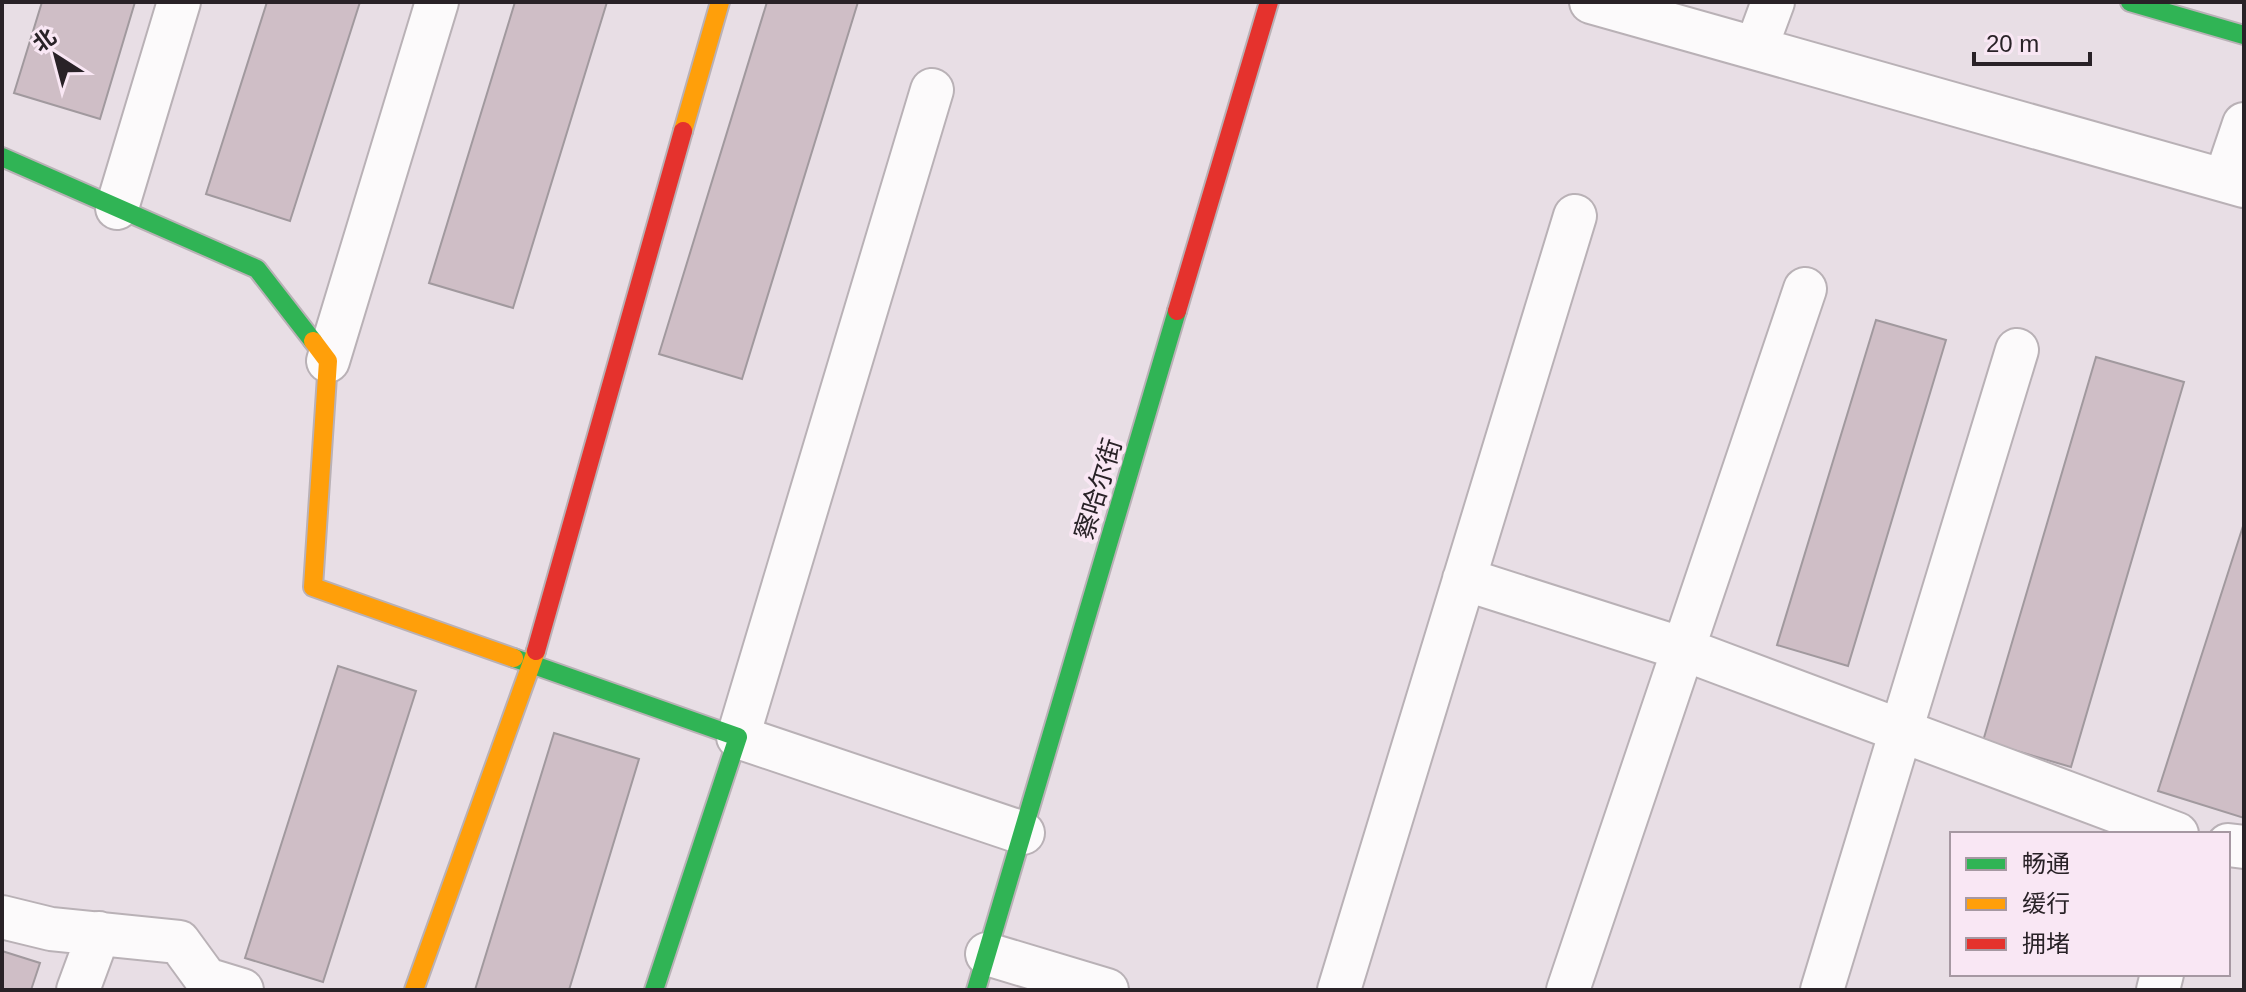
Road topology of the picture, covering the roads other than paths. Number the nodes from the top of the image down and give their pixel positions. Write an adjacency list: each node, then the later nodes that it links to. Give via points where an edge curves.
1 (179, 2): 14 (street)
2 (437, 2): 18 (street)
3 (720, 2): 21 (street)
4 (1269, 2): 25 (street, 察哈尔街)
5 (1591, 2): 9 (street)
6 (1773, 2): 9 (street)
7 (2130, 2): 8 (street)
8 (2244, 35)
9 (1756, 48): 13 (street)
10 (932, 90): 23 (street)
11 (2244, 124): 13 (street)
12 (2, 157): 14 (street)
13 (2234, 183)
14 (117, 208): 18 (street, via 257,269)
15 (1575, 216): 19 (street)
16 (1805, 289): 20 (street)
17 (2017, 350): 22 (street)
18 (328, 361): 21 (street, via 313,587)
19 (1464, 579): 20 (street); 34 (street)
20 (1683, 649): 22 (street); 35 (street)
21 (532, 664): 23 (street); 31 (street)
22 (1900, 731): 24 (street); 36 (street)
23 (738, 737): 25 (street); 32 (street)
24 (2172, 832)
25 (1023, 833): 28 (street, 察哈尔街)
26 (2, 917): 27 (street)
27 (99, 933): 29 (street); 30 (street, via 179,942 206,979)
28 (982, 972): 33 (street)
29 (78, 990)
30 (242, 990)
31 (414, 990)
32 (654, 990)
33 (1107, 990)
34 (1339, 990)
35 (1568, 990)
36 (1822, 990)

